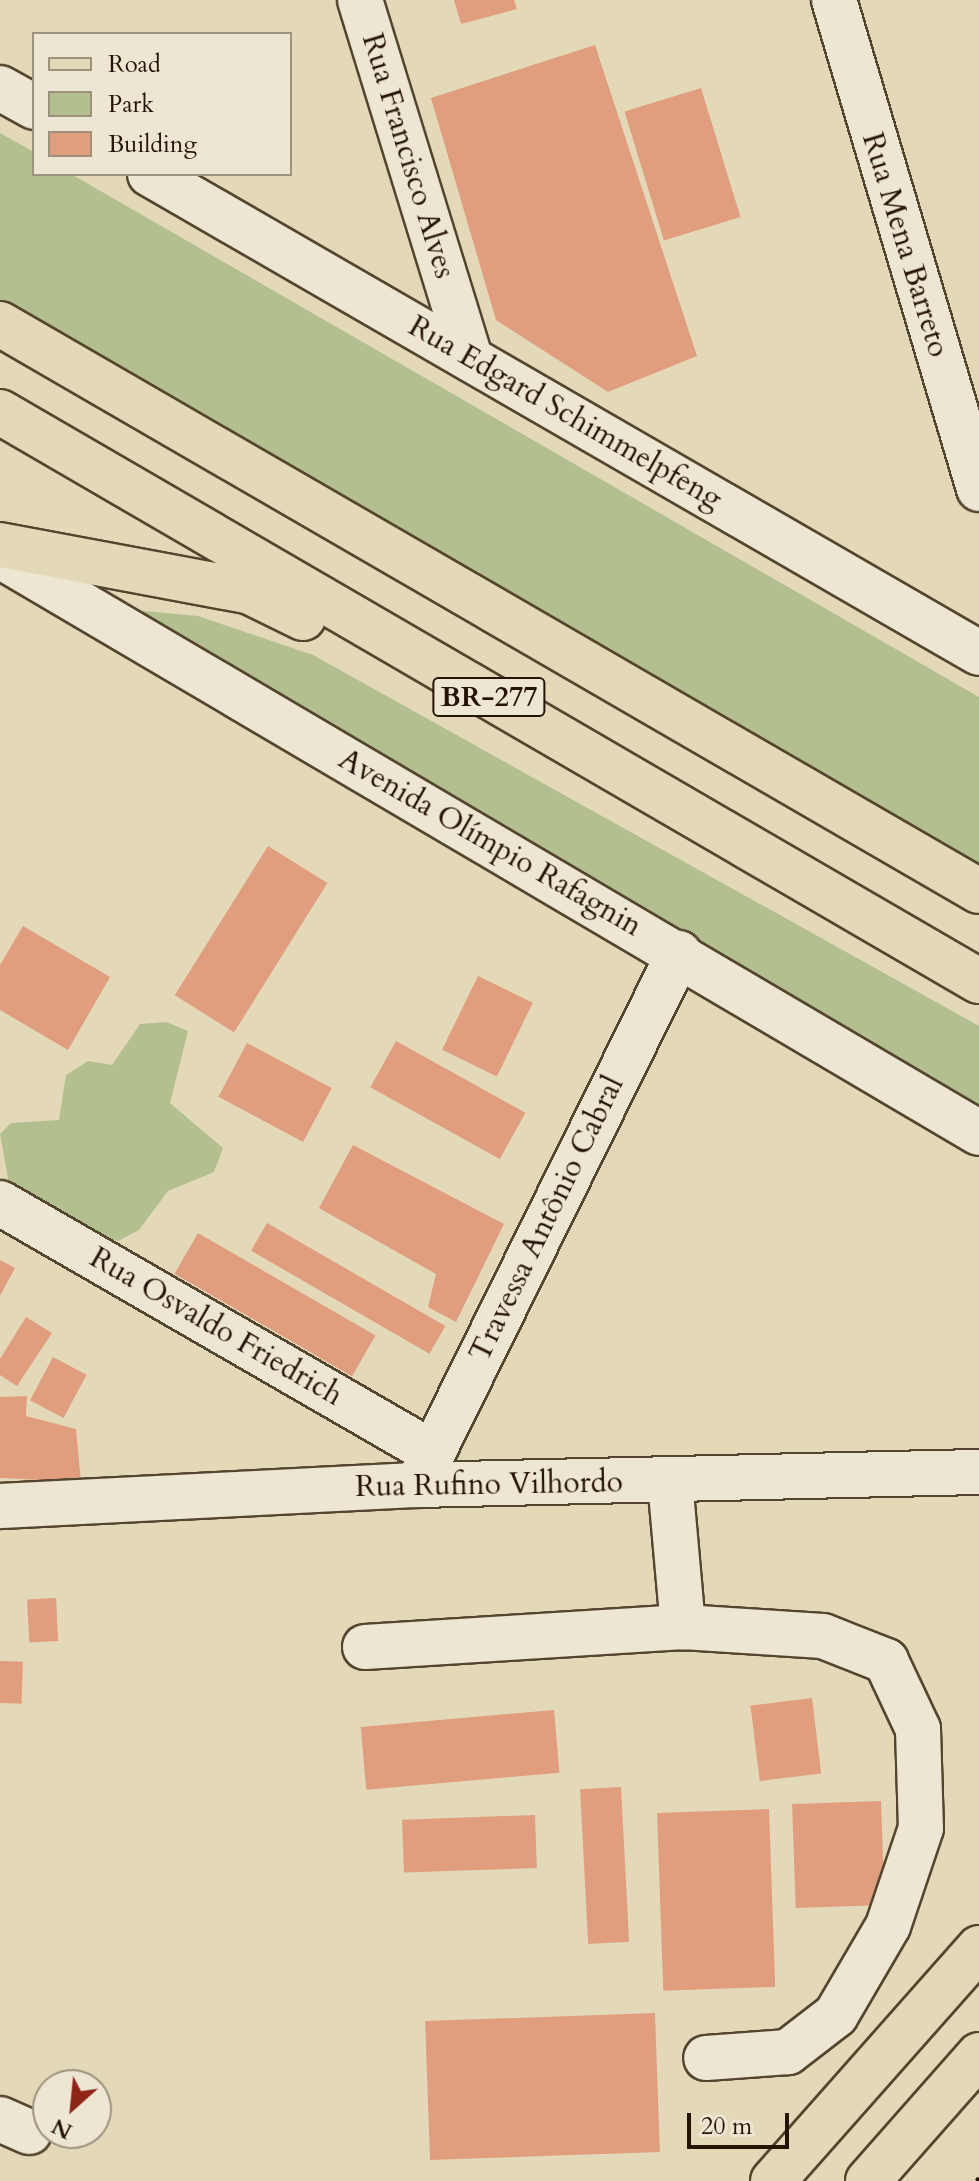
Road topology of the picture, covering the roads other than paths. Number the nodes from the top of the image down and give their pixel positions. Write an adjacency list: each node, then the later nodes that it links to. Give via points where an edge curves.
1 (360, 0): 7 (street, Rua Francisco Alves)
2 (834, 0): 9 (street, Rua Mena Barreto)
3 (0, 88): 4 (street)
4 (32, 106)
5 (153, 176): 7 (street, Rua Edgard Schimmelpfeng)
6 (0, 324): 14 (main road, BR-277)
7 (470, 358): 12 (street, Rua Edgard Schimmelpfeng)
8 (0, 412): 13 (main road, BR-277)
9 (979, 489)
10 (0, 545): 13 (main road, via 250,592)
11 (0, 556): 15 (street, Avenida Olímpio Rafagnin)
12 (979, 653)
13 (619, 773): 16 (main road, BR-277)
14 (979, 891)
15 (679, 953): 17 (street, Avenida Olímpio Rafagnin); 19 (street, Travessa Antônio Cabral)
16 (979, 981)
17 (979, 1133)
18 (0, 1203): 19 (street, Rua Osvaldo Friedrich)
19 (424, 1468): 21 (street, Rua Rufino Vilhordo); 22 (street, Rua Rufino Vilhordo)
20 (979, 1472): 21 (street, Rua Rufino Vilhordo)
21 (670, 1481): 23 (street)
22 (0, 1506)
23 (683, 1627): 24 (street); 27 (street, via 823,1636 886,1661 918,1729 921,1828 888,1926 836,2015 788,2052)
24 (365, 1647)
25 (979, 1948): 28 (main road)
26 (979, 2055): 29 (main road)
27 (706, 2058)
28 (773, 2181)
29 (868, 2181)

